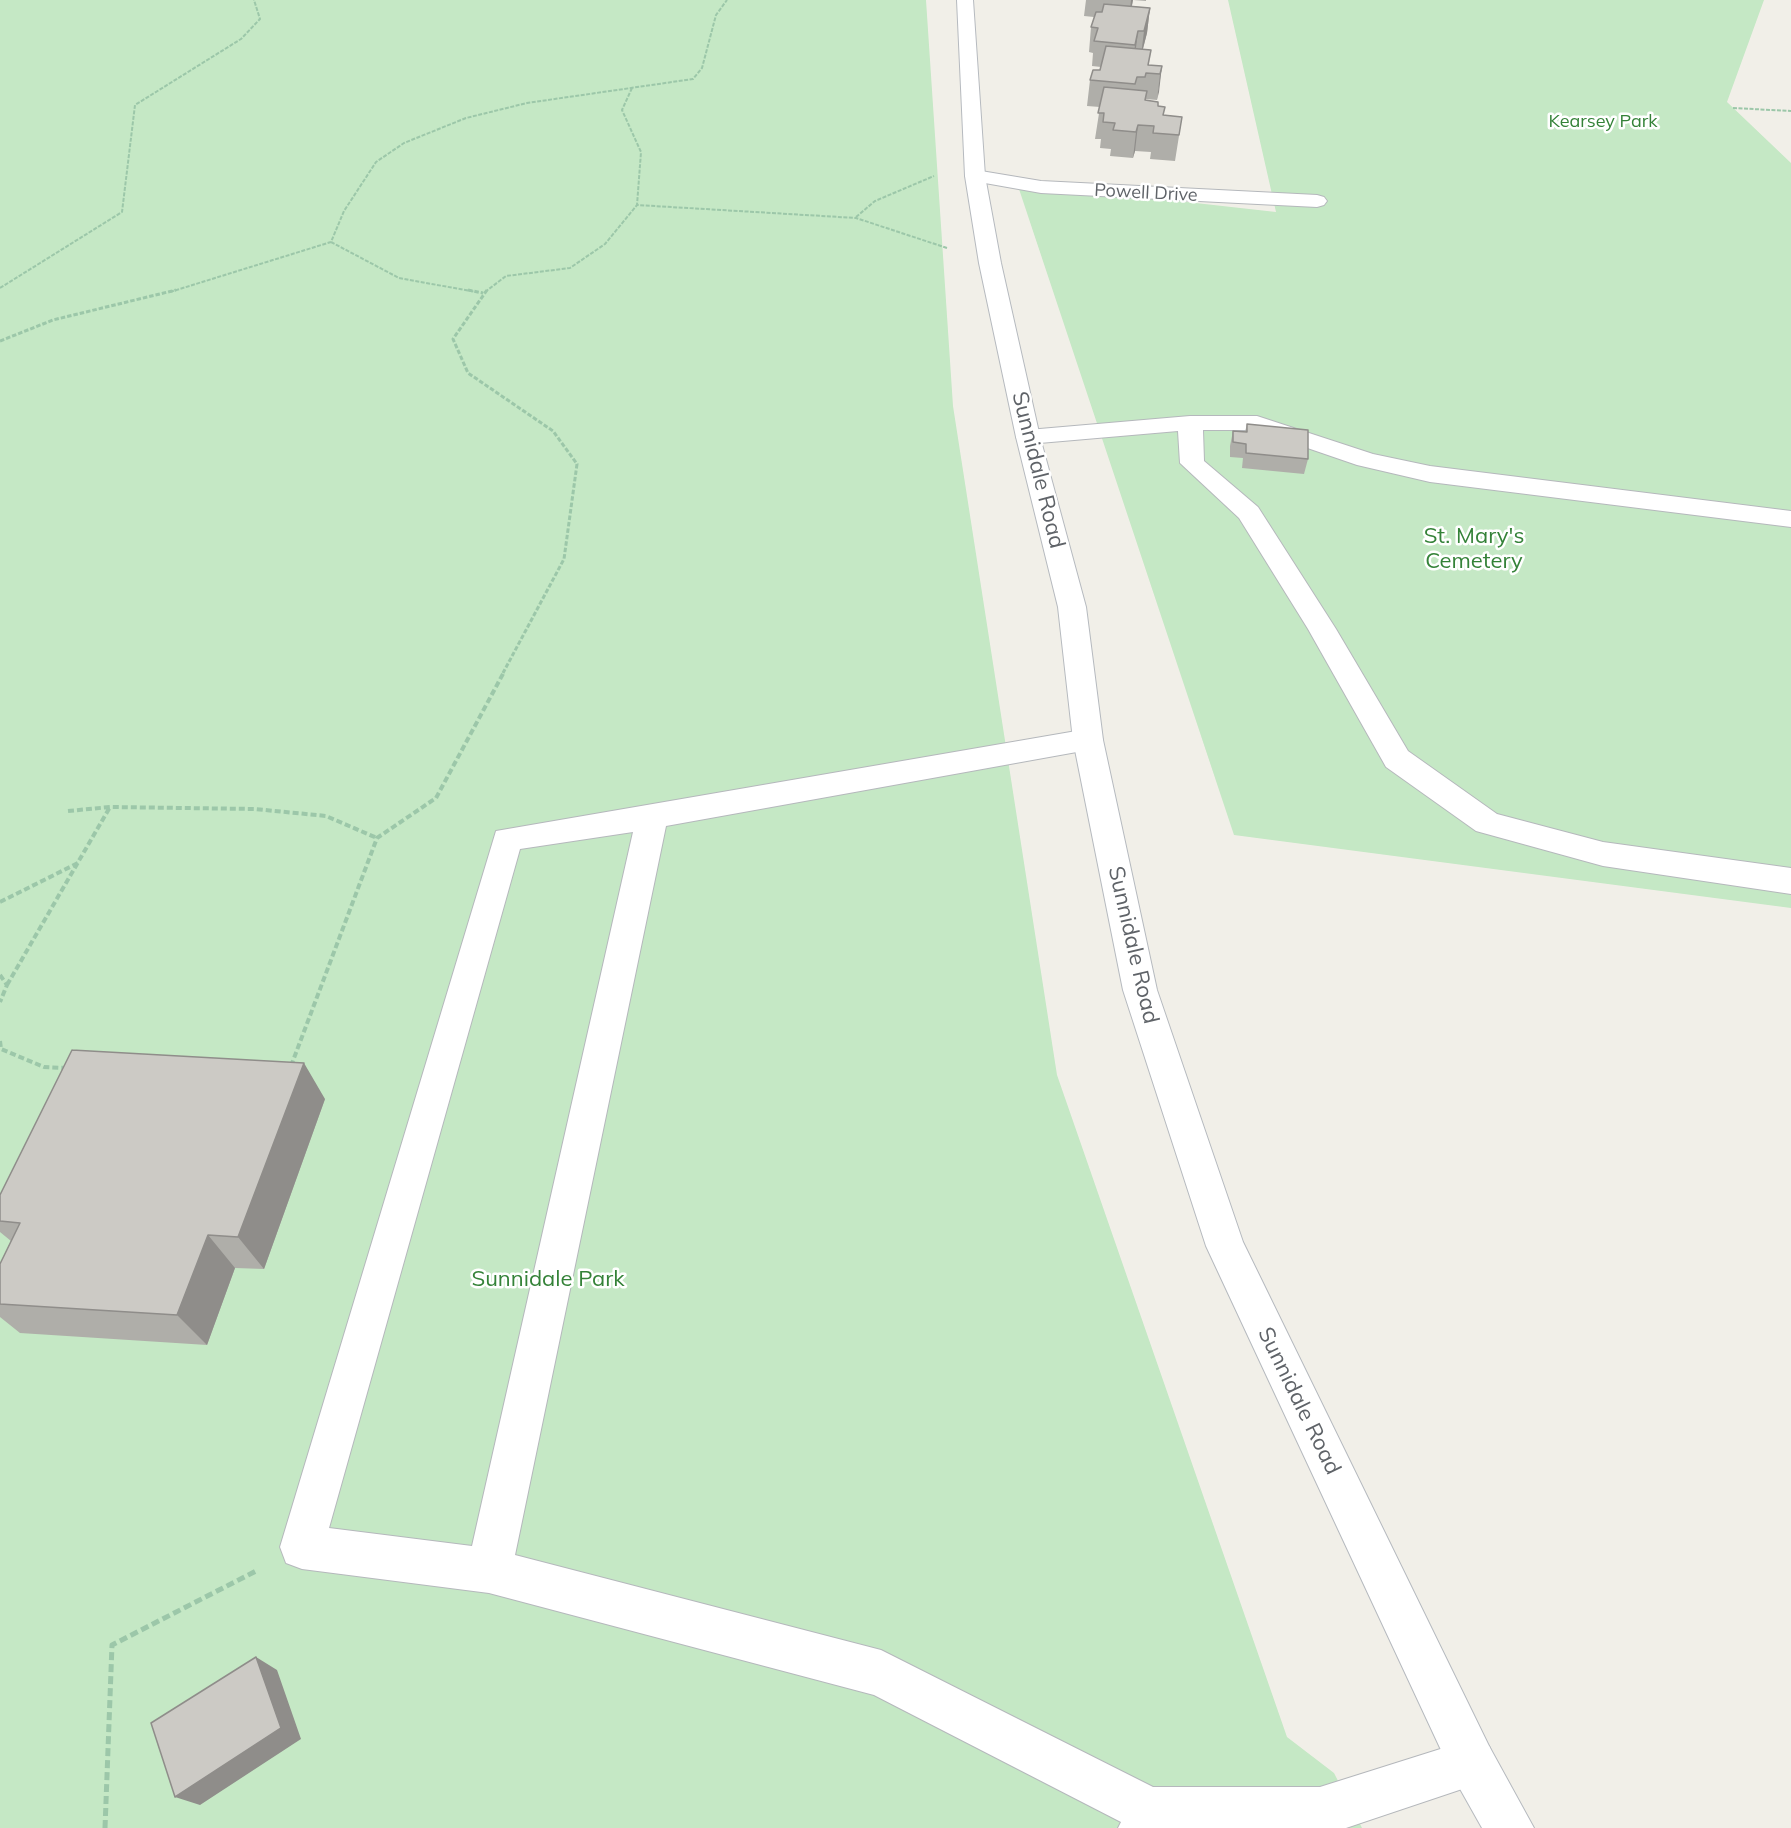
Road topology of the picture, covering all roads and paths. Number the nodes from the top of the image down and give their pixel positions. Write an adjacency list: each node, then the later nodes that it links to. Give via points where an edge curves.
1 (254, 0): 13 (path, via 260,19 241,39 135,105 122,212)
2 (727, 0): 4 (path, via 716,15 702,68 693,79)
3 (965, 0): 7 (main road, Sunnidale Road)
4 (632, 88): 9 (path, via 622,110 641,152); 11 (path, via 466,118 404,143 376,162 344,211)
5 (1733, 108): 6 (path)
6 (1791, 111)
7 (975, 168): 8 (main road, Powell Drive, via 1041,187); 10 (path, via 875,201); 12 (main road, Sunnidale Road)
8 (1317, 201)
9 (637, 205): 10 (path); 14 (path, via 605,244 570,268 506,276)
10 (856, 218): 12 (path)
11 (331, 242): 14 (path, via 399,278); 15 (path, via 202,284 52,320)
12 (990, 263): 17 (main road, Sunnidale Road)
13 (1, 286)
14 (483, 293): 23 (path, via 453,339 468,373 553,431 577,464 564,559 436,798)
15 (0, 340)
16 (1190, 423): 17 (main road); 18 (main road, via 1257,423 1366,460 1430,474); 25 (main road, via 1192,463 1249,513 1397,759 1488,823 1603,854)
17 (1028, 437): 19 (main road, Sunnidale Road, via 1072,607)
18 (1791, 519)
19 (1088, 740): 22 (main road); 35 (main road, Sunnidale Road, via 1140,990 1225,1246)
20 (110, 807): 21 (path); 23 (path, via 255,809 326,816); 24 (path)
21 (68, 811)
22 (652, 817): 33 (main road, via 507,839); 34 (main road)
23 (377, 838): 32 (path)
24 (80, 862): 26 (path); 28 (path)
25 (1791, 881)
26 (0, 902)
27 (0, 975): 28 (path)
28 (7, 985): 29 (path)
29 (0, 1002)
30 (0, 1041): 31 (path, via 1,1049 44,1067)
31 (78, 1069)
32 (290, 1070)
33 (302, 1547): 34 (main road); 37 (path, via 112,1645)
34 (489, 1571): 36 (main road, via 881,1673)
35 (1472, 1763): 36 (main road, via 1320,1812); 38 (main road, Sunnidale Road)
36 (1147, 1820)
37 (105, 1828)
38 (1509, 1828)

